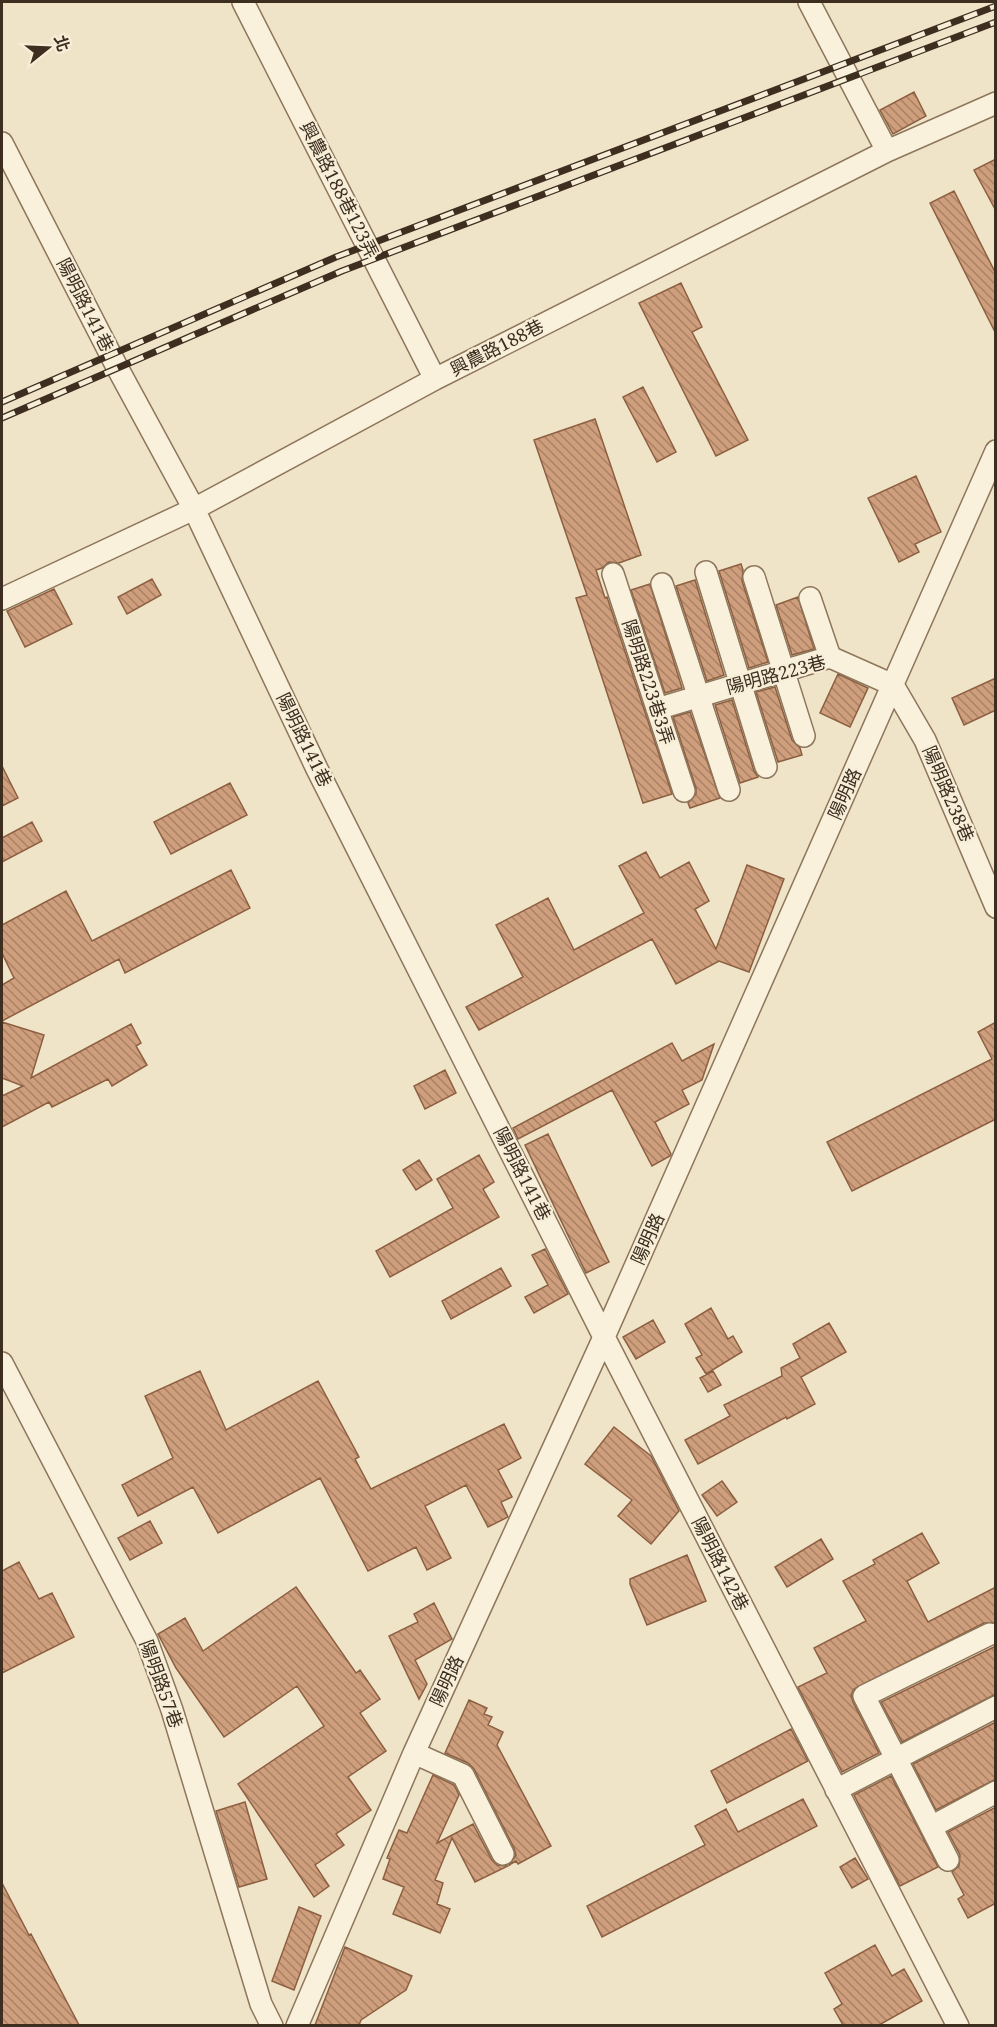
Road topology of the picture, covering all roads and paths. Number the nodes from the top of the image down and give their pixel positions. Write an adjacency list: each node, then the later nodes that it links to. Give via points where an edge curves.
1 (243, 2): 6 (street, 興農路188巷123弄)
2 (809, 2): 5 (street)
3 (996, 103): 5 (street, 興農路188巷)
4 (2, 143): 8 (street, 陽明路141巷)
5 (887, 151): 6 (street, 興農路188巷)
6 (435, 379): 8 (street, 興農路188巷)
7 (996, 451): 18 (street, 陽明路)
8 (194, 509): 14 (street, 興農路188巷); 26 (street, 陽明路141巷, via 317,769)
9 (706, 572): 17 (street)
10 (613, 574): 20 (street, 陽明路223巷3弄)
11 (754, 577): 16 (street)
12 (662, 584): 19 (street)
13 (810, 598): 15 (street)
14 (2, 599)
15 (830, 657): 16 (street, 陽明路223巷); 18 (street, 陽明路223巷)
16 (784, 671): 17 (street, 陽明路223巷); 21 (street)
17 (740, 684): 19 (street, 陽明路223巷); 22 (street)
18 (893, 685): 25 (street, 陽明路238巷, via 925,740); 26 (street, 陽明路)
19 (697, 696): 20 (street, 陽明路223巷); 23 (street)
20 (657, 709): 24 (street, 陽明路223巷3弄)
21 (804, 736)
22 (766, 767)
23 (729, 790)
24 (684, 791)
25 (996, 907)
26 (604, 1337): 30 (street, 陽明路); 32 (street, 陽明路142巷)
27 (2, 1363): 37 (street, 陽明路57巷, via 147,1641 172,1710 261,2004)
28 (990, 1634): 31 (street, via 864,1696)
29 (996, 1707): 31 (street)
30 (414, 1753): 35 (street, via 463,1775); 38 (street, 陽明路)
31 (897, 1760): 32 (street); 34 (street)
32 (836, 1790): 39 (street, 陽明路142巷)
33 (996, 1791): 34 (street)
34 (931, 1827): 36 (street)
35 (503, 1854)
36 (948, 1860)
37 (272, 2025)
38 (297, 2025)
39 (958, 2025)

